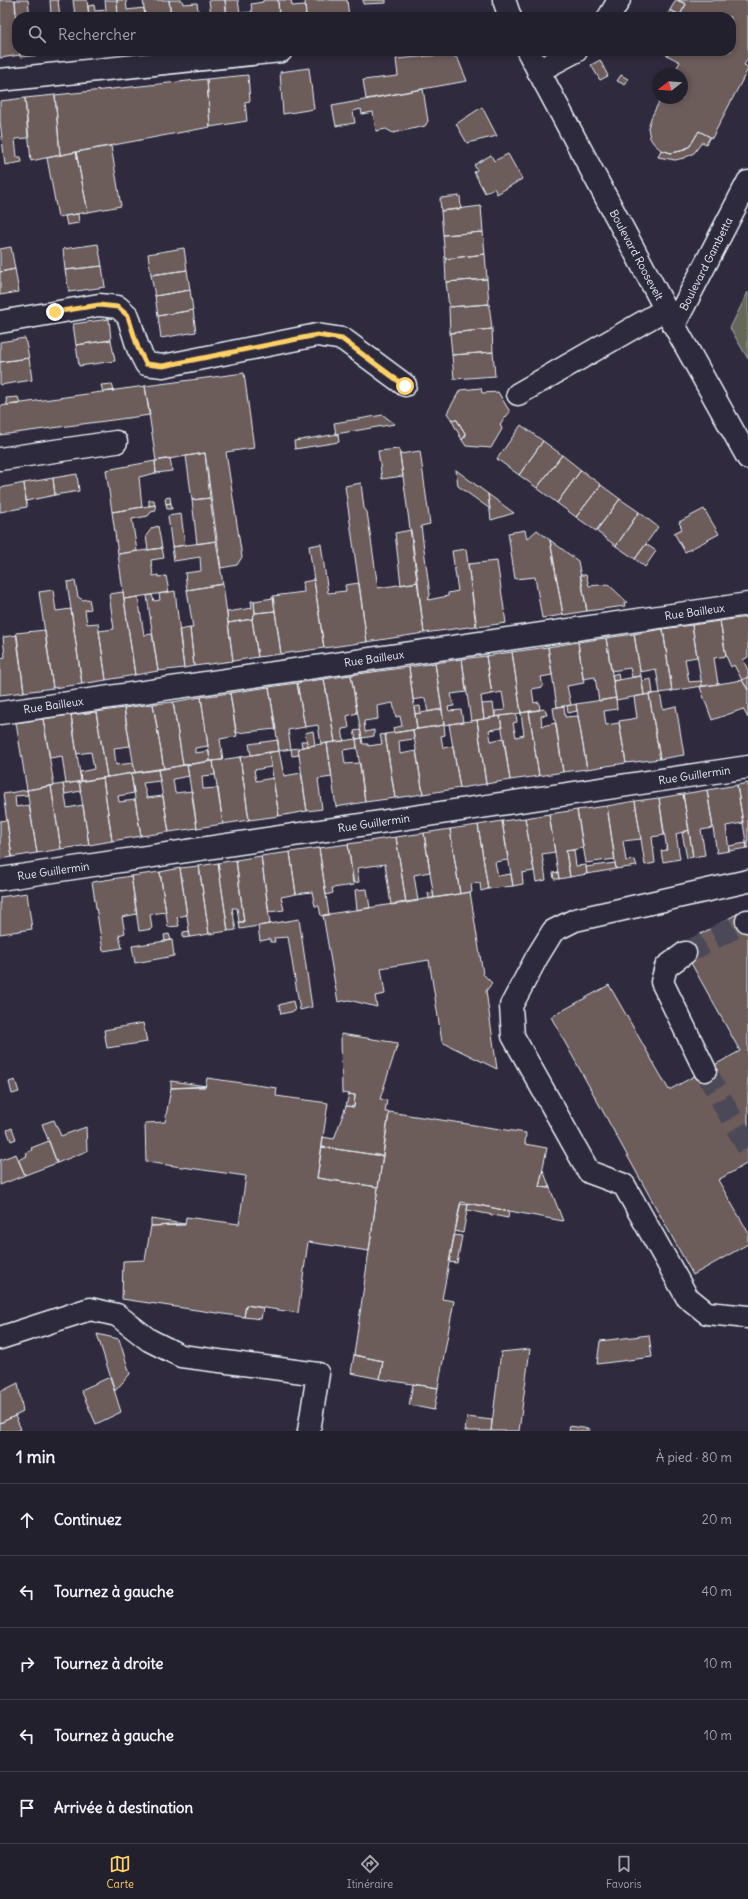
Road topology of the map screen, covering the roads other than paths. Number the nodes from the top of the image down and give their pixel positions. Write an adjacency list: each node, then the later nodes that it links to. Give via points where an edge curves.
1 (620, 0): 2 (street)
2 (612, 12)
3 (233, 56): 7 (street)
4 (530, 56): 6 (street, Boulevard Roosevelt)
5 (566, 56): 6 (street)
6 (538, 71): 9 (street, Boulevard Roosevelt)
7 (0, 80)
8 (748, 182): 9 (street, Boulevard Gambetta)
9 (670, 317): 12 (street); 14 (street, Boulevard Roosevelt)
10 (0, 322): 11 (street, via 99,305 118,307 128,316 146,364 163,366 317,335 342,339)
11 (405, 386)
12 (518, 394)
13 (116, 442): 15 (street)
14 (748, 458)
15 (0, 459)
16 (748, 604): 17 (street, Rue Bailleux)
17 (0, 713)
18 (748, 767): 19 (street, Rue Guillermin)
19 (0, 879)
20 (748, 881): 23 (street, via 575,920 553,931 511,1006 514,1036 589,1172 624,1185 687,1297 707,1313)
21 (685, 953): 22 (street, via 666,967 662,982)
22 (705, 1070)
23 (748, 1317)
24 (0, 1338): 25 (street, via 90,1309 117,1315 149,1340 181,1356 318,1374)
25 (309, 1431)

